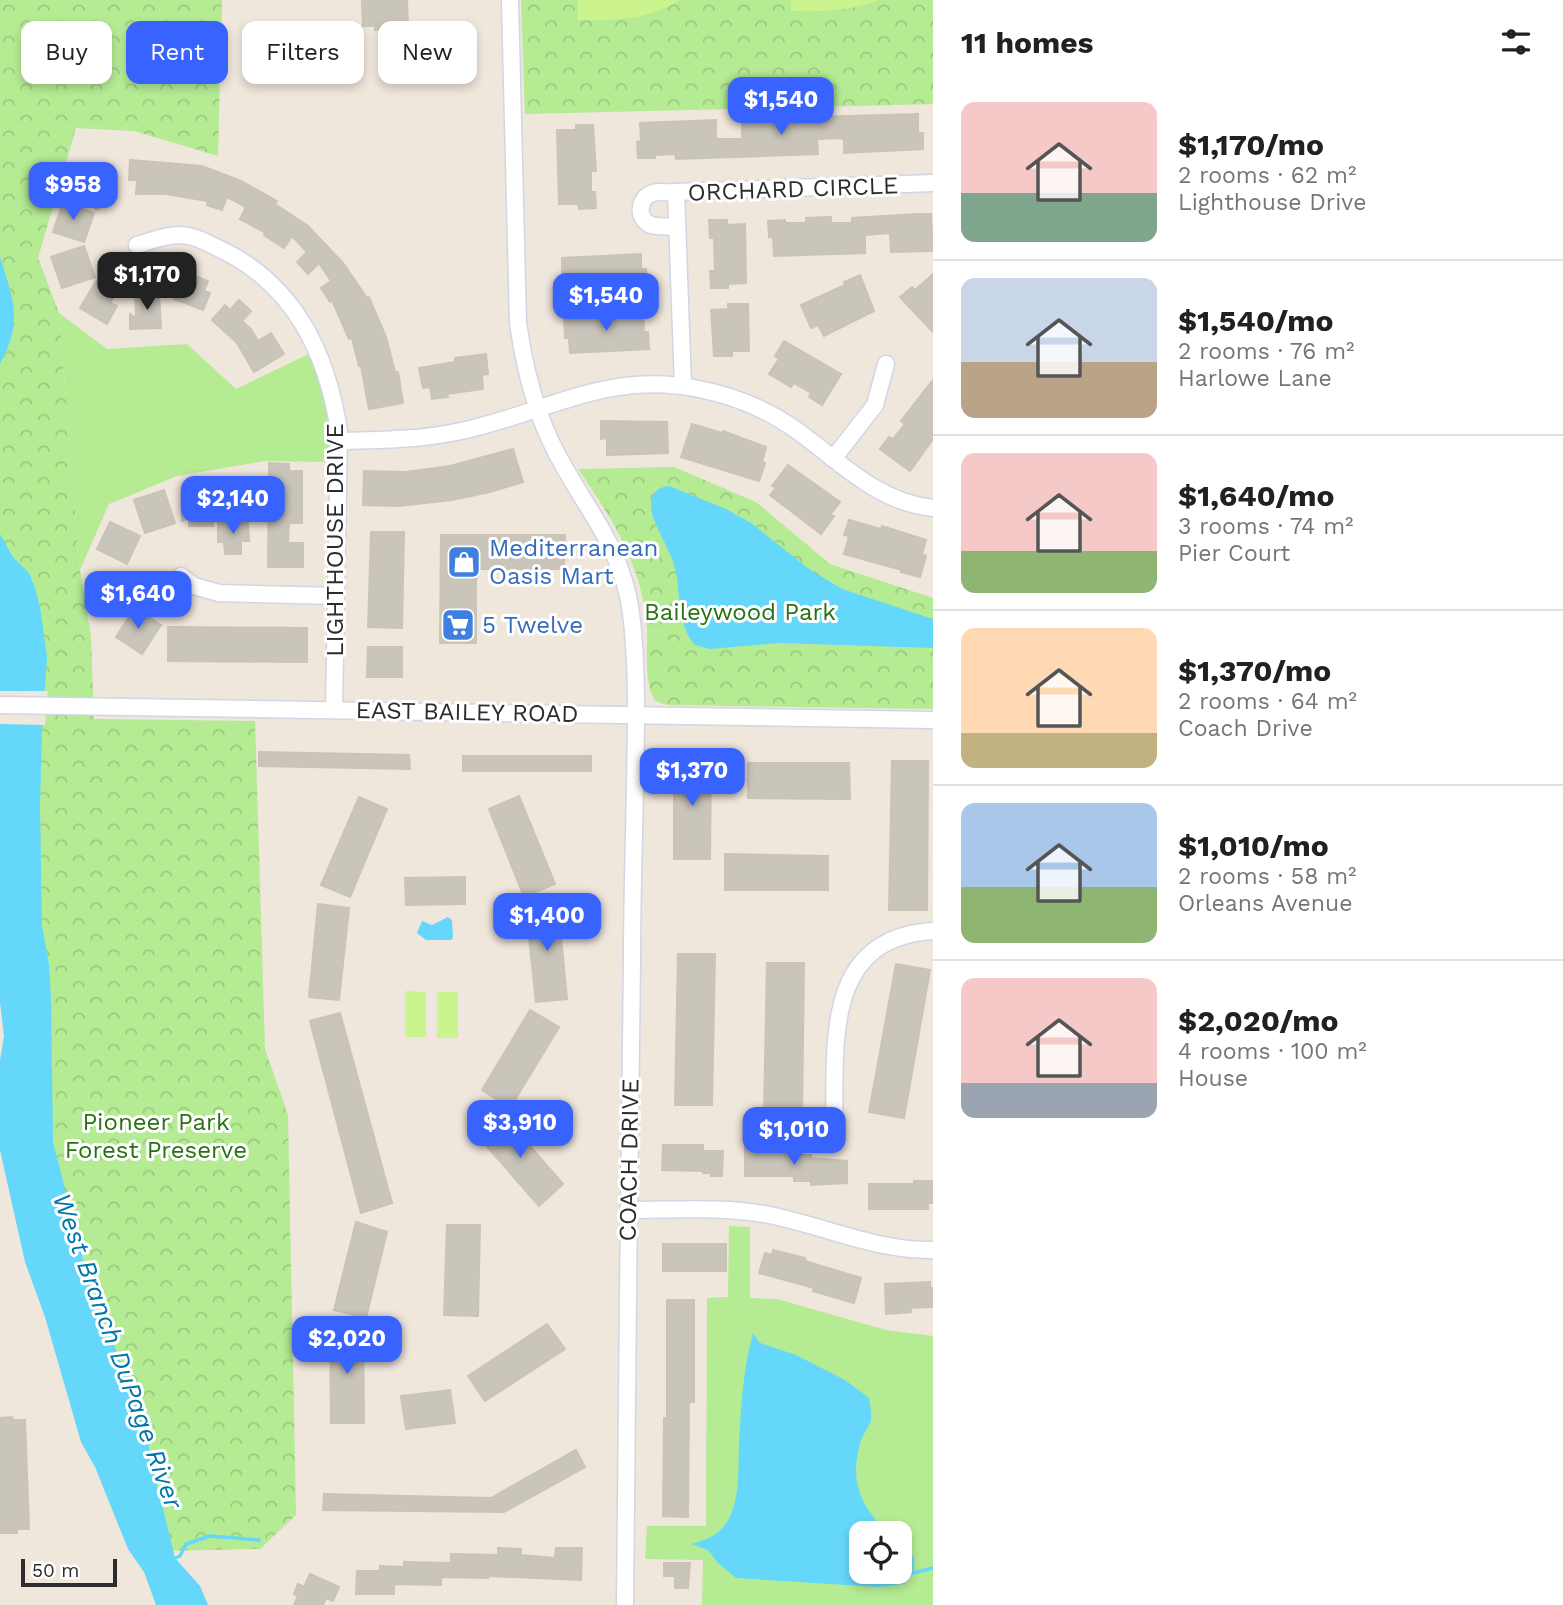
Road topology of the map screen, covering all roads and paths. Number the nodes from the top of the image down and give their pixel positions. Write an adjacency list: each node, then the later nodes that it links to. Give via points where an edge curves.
1 (509, 0): 8 (street, COACH DRIVE, via 518,323)
2 (933, 183): 3 (street, ORCHARD CIRCLE)
3 (676, 192): 4 (street, ORCHARD CIRCLE); 4 (street, via 650,194 640,208 649,224)
4 (677, 226): 7 (street, ORCHARD CIRCLE)
5 (137, 245): 9 (street, LIGHTHOUSE DRIVE, via 167,236 188,236 229,253 266,279 303,322 321,357 332,390)
6 (886, 364): 10 (street, via 875,405)
7 (683, 386): 8 (street, via 611,387); 10 (street, via 755,406)
8 (537, 409): 9 (street, via 428,437); 16 (street, COACH DRIVE, via 558,455 601,524 621,571 635,652)
9 (339, 441): 13 (street, LIGHTHOUSE DRIVE)
10 (833, 459): 11 (street, via 878,491)
11 (933, 508)
12 (181, 576): 13 (street, via 194,586 219,593)
13 (335, 596): 15 (street, LIGHTHOUSE DRIVE)
14 (0, 705): 15 (street, EAST BAILEY ROAD)
15 (334, 710): 16 (street, EAST BAILEY ROAD)
16 (637, 715): 17 (street, EAST BAILEY ROAD); 20 (street, COACH DRIVE)
17 (933, 720)
18 (933, 932): 19 (street, via 909,933 883,944 870,952 847,983 840,1007)
19 (834, 1128)
20 (628, 1210): 21 (street, via 767,1214 879,1245); 22 (street, COACH DRIVE)
21 (933, 1250)
22 (625, 1605)

